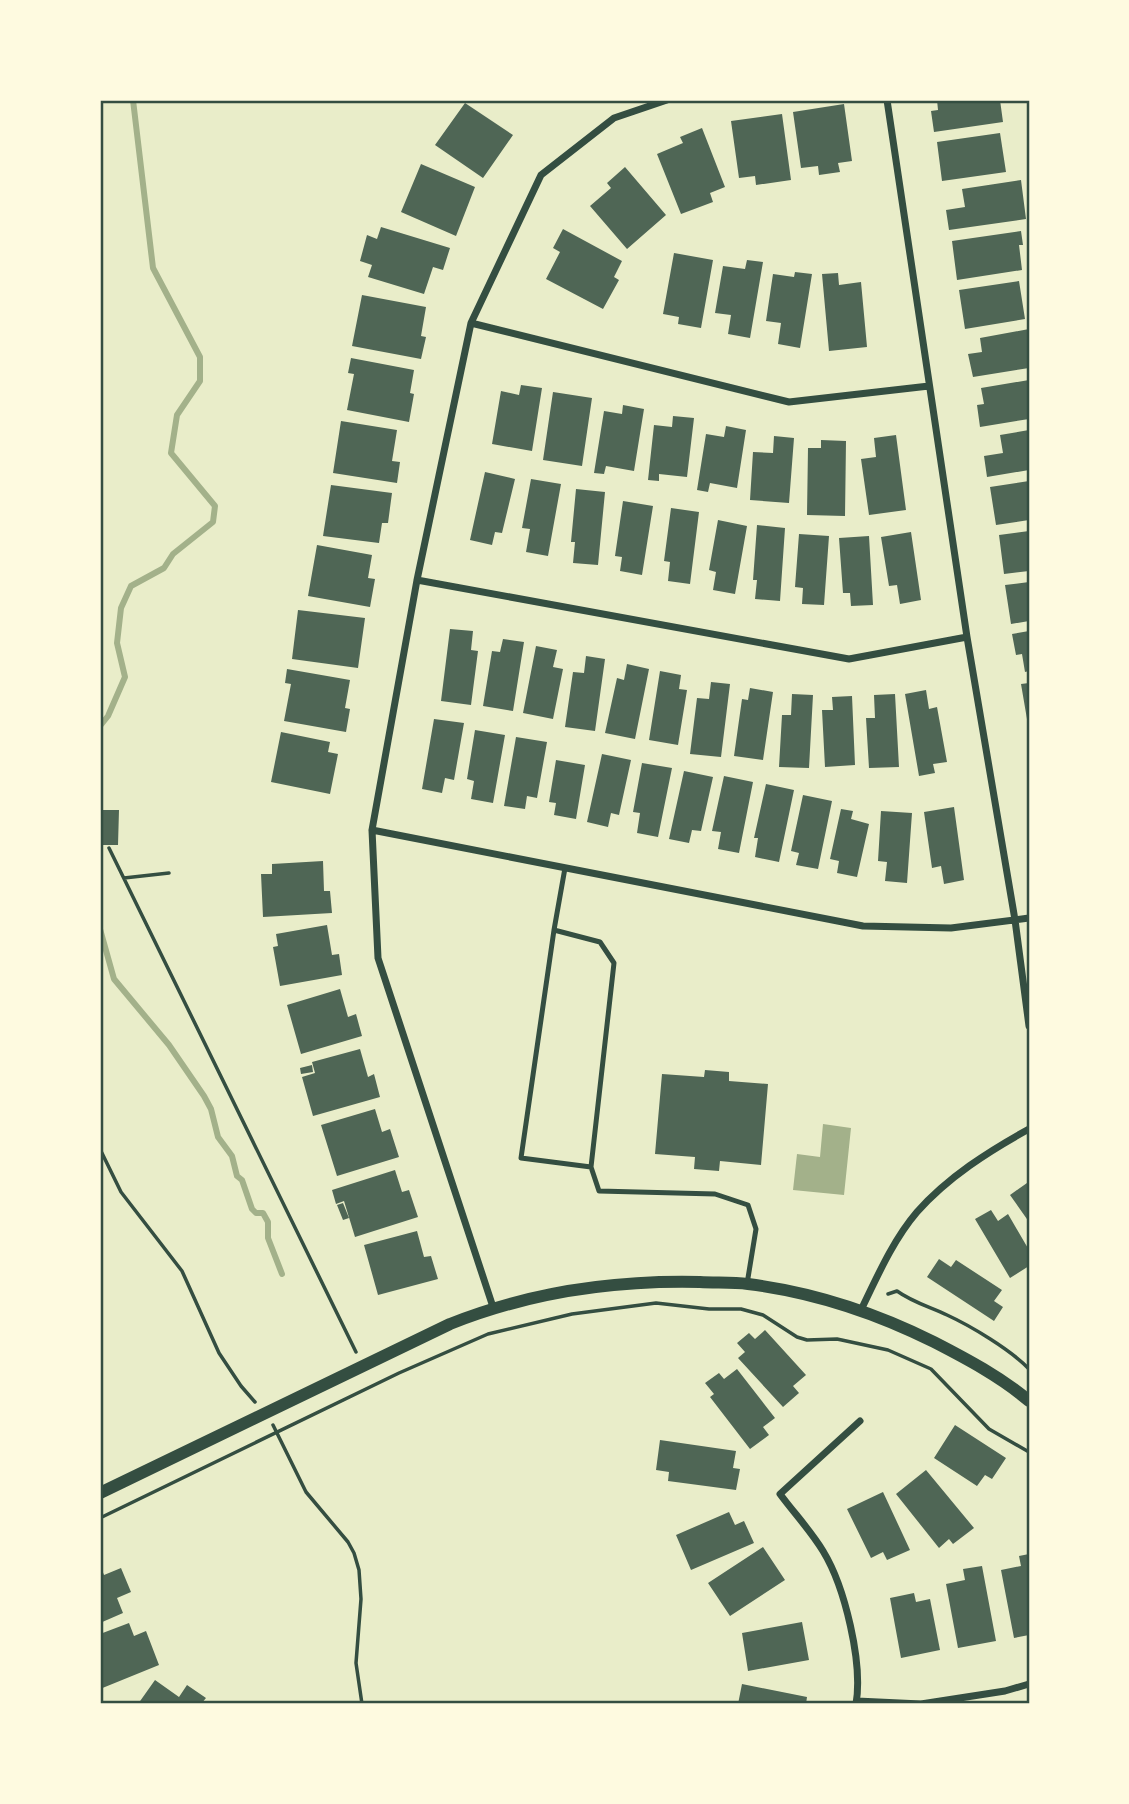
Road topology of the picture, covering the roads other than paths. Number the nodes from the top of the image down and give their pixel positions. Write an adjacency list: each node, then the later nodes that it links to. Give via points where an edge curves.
1 (667, 100): 3 (street, via 614,118 541,175)
2 (887, 100): 4 (street)
3 (471, 323): 4 (street, via 789,402); 5 (street)
4 (929, 386): 6 (street)
5 (417, 580): 6 (street, via 849,659); 7 (street)
6 (967, 637): 10 (street)
7 (372, 830): 8 (street); 16 (street, via 378,958)
8 (565, 868): 10 (street, via 863,926 951,928); 11 (lane)
9 (1029, 918): 10 (street)
10 (1015, 920): 12 (street)
11 (554, 930): 14 (lane, via 600,942 614,963); 14 (lane, via 521,1158)
12 (1029, 1026)
13 (1029, 1129): 17 (street, via 955,1176 918,1212)
14 (591, 1167): 15 (lane, via 599,1191 715,1194 748,1205 755,1229)
15 (747, 1284): 16 (street, via 638,1282); 17 (street)
16 (493, 1307): 20 (street)
17 (861, 1310): 18 (street, via 961,1355)
18 (1029, 1401)
19 (860, 1421): 22 (street, via 780,1494 824,1552 841,1594 856,1648)
20 (100, 1493)
21 (1029, 1684): 22 (street, via 921,1704)
22 (856, 1702)

